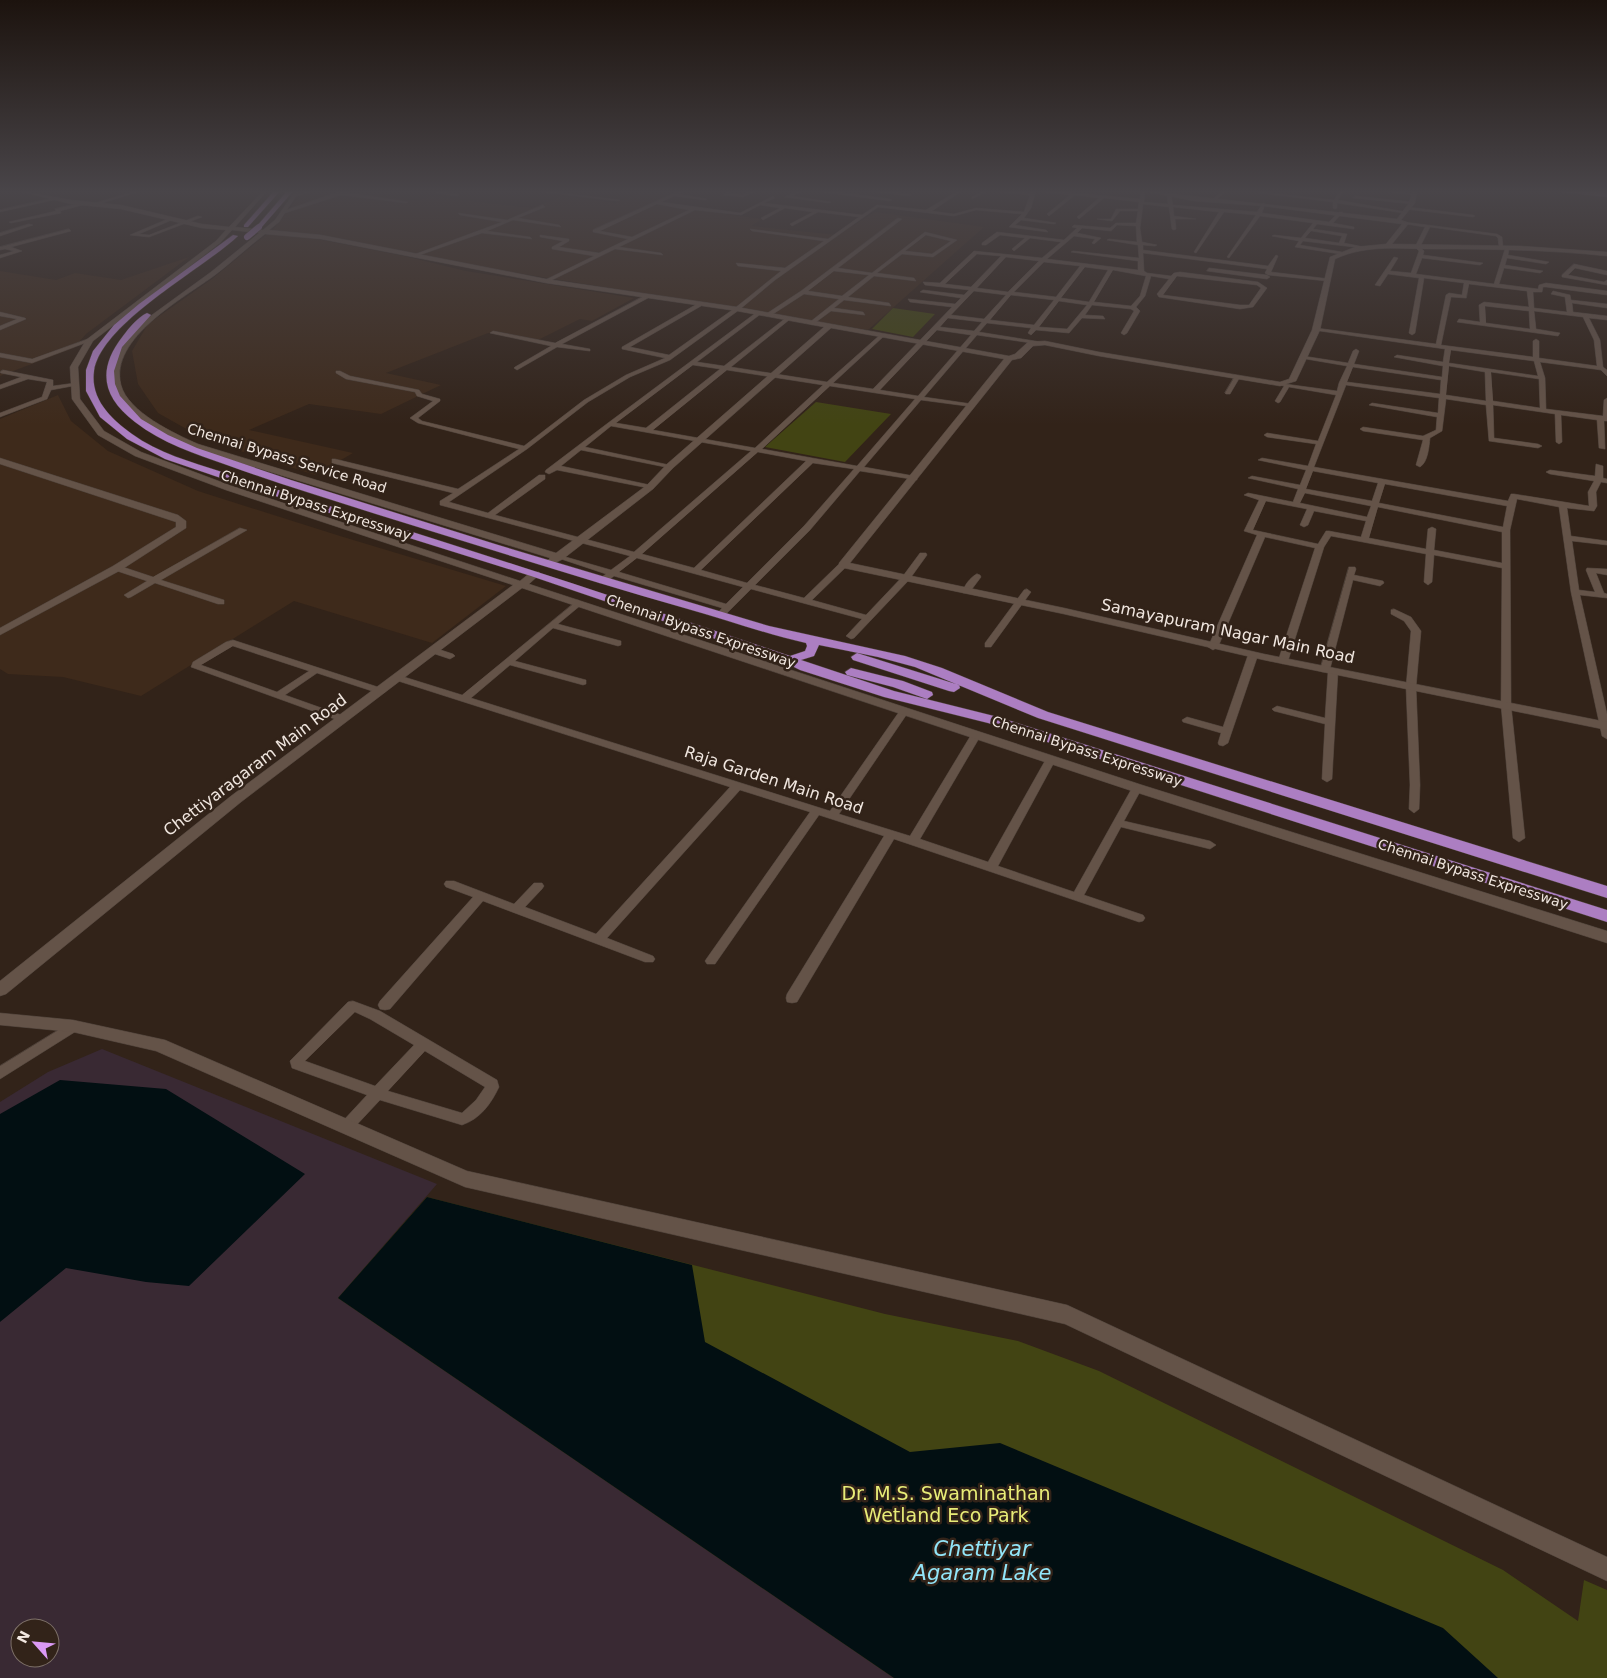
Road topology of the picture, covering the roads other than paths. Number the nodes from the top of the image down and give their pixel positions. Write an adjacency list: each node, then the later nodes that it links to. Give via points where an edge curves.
1 (184, 268): 98 (street)
2 (188, 268): 213 (highway, Chennai Bypass Expressway, via 117,327 97,351 90,370 90,391 103,415 130,438 168,457)
3 (206, 268): 206 (highway, Chennai Bypass Expressway, bridge, via 157,306 115,350 110,366 110,386 125,409 152,431 188,448)
4 (218, 268): 205 (street, Chennai Bypass Service Road, via 147,321 124,349 117,370 117,386 130,406 158,429 196,446)
5 (482, 268): 41 (street)
6 (572, 268): 41 (street)
7 (772, 268): 27 (street)
8 (880, 268): 32 (street)
9 (959, 268): 45 (street)
10 (992, 268): 49 (street)
11 (1035, 268): 55 (street)
12 (1081, 268): 59 (street)
13 (1112, 268): 62 (street)
14 (1114, 268): 28 (street)
15 (1141, 268): 28 (street)
16 (1232, 268): 34 (street)
17 (1270, 268): 34 (street)
18 (1330, 268): 38 (street)
19 (1390, 268): 29 (street)
20 (1414, 268): 35 (street)
21 (1500, 268): 48 (street)
22 (1517, 268): 47 (street, via 1542,272)
23 (1572, 268): 43 (street, via 1564,276)
24 (1585, 268): 31 (street)
25 (833, 269): 32 (street); 52 (street)
26 (1198, 269): 34 (street)
27 (786, 270): 70 (street)
28 (1141, 272): 33 (street)
29 (1388, 272): 35 (street); 46 (street)
30 (1453, 273): 40 (street)
31 (1607, 273)
32 (873, 274): 39 (street); 58 (street)
33 (1150, 275): 37 (street); 67 (street, via 1138,304)
34 (1267, 275): 38 (street)
35 (1412, 275): 36 (street)
36 (1422, 277): 40 (street); 95 (street)
37 (1172, 278): 37 (street, via 1161,296 1240,307 1251,306 1264,288 1258,284 1180,274)
38 (1327, 279): 91 (street)
39 (914, 280)
40 (1451, 280): 42 (street)
41 (546, 281): 56 (street)
42 (1467, 282): 48 (street); 104 (street, via 1464,297 1449,295)
43 (1607, 282)
44 (925, 283): 45 (street)
45 (941, 285): 49 (street)
46 (1378, 285)
47 (1546, 285): 51 (street, via 1541,286); 54 (street)
48 (1496, 286): 50 (street, via 1508,290)
49 (973, 289): 55 (street); 57 (street)
50 (1530, 290): 51 (street); 69 (street)
51 (1540, 291): 61 (street, via 1566,295)
52 (803, 292): 58 (street); 75 (street)
53 (923, 292): 57 (street)
54 (1607, 293)
55 (1010, 294): 59 (street); 82 (street)
56 (646, 297): 63 (street); 103 (street)
57 (965, 297): 65 (street)
58 (844, 298): 64 (street); 68 (street)
59 (1057, 299): 62 (street); 89 (street)
60 (910, 300): 65 (street)
61 (1570, 302): 66 (street); 74 (street)
62 (1090, 304): 67 (street); 78 (street)
63 (699, 305): 70 (street); 111 (street, via 624,348)
64 (889, 305)
65 (956, 306): 77 (street)
66 (1607, 306)
67 (1133, 308): 94 (street, via 1138,311)
68 (830, 309): 73 (street); 84 (street)
69 (1530, 309): 74 (street); 85 (street, via 1484,304); 90 (street)
70 (737, 310): 71 (street); 111 (street)
71 (759, 313): 75 (street); 116 (street)
72 (0, 314): 87 (street, via 23,319)
73 (862, 314)
74 (1570, 314): 76 (street)
75 (768, 315): 81 (street)
76 (1585, 315): 80 (street); 121 (street, via 1598,340)
77 (946, 316): 82 (street); 88 (street)
78 (1082, 316): 79 (street); 89 (street, via 1066,332)
79 (1103, 318)
80 (1607, 318)
81 (787, 319): 84 (street); 120 (street)
82 (987, 321): 89 (street); 93 (street)
83 (1459, 321): 85 (street)
84 (812, 323): 86 (street)
85 (1484, 324): 96 (street)
86 (828, 326): 97 (street); 126 (street)
87 (0, 328)
88 (936, 328): 93 (street); 102 (street)
89 (1035, 328): 99 (street)
90 (1533, 329)
91 (1316, 330): 104 (street); 113 (street)
92 (493, 333): 103 (street)
93 (976, 333): 99 (street); 107 (street)
94 (1124, 333)
95 (1412, 333)
96 (1558, 334)
97 (881, 336): 102 (street); 132 (street)
98 (90, 340): 115 (street); 133 (street, via 74,367)
99 (1025, 340): 101 (street)
100 (1536, 341): 114 (street)
101 (1038, 342): 112 (street, via 1018,356); 128 (street)
102 (921, 343): 107 (street); 137 (street)
103 (556, 345): 106 (street); 119 (street)
104 (1438, 347): 105 (street)
105 (1448, 348): 114 (street); 117 (street)
106 (588, 350)
107 (962, 350): 112 (street); 141 (street)
108 (1356, 351): 118 (street)
109 (0, 356): 115 (street)
110 (1396, 357): 117 (street)
111 (670, 358): 161 (street, via 628,376 586,400)
112 (1009, 358): 145 (street)
113 (1303, 358): 118 (street); 134 (street, via 1292,381)
114 (1536, 359): 121 (street); 129 (street)
115 (32, 361): 123 (street)
116 (692, 363): 120 (street); 152 (street)
117 (1445, 363): 122 (street); 130 (street)
118 (1349, 366): 130 (street); 131 (street)
119 (517, 368)
120 (726, 368): 126 (street); 154 (street)
121 (1600, 368): 125 (street)
122 (1488, 370): 129 (street); 144 (street)
123 (1, 372): 127 (street)
124 (338, 372): 161 (street, via 348,378 417,391 419,395 438,400 413,418 420,422)
125 (1607, 374)
126 (773, 375): 132 (street); 157 (street)
127 (27, 377): 135 (street); 136 (street, via 51,381)
128 (1237, 377): 134 (street); 138 (street)
129 (1542, 378): 147 (street)
130 (1445, 379): 140 (street)
131 (1342, 382): 139 (street); 140 (street)
132 (830, 384): 137 (street); 164 (street)
133 (75, 385): 136 (street); 220 (street, via 76,399 102,433 138,454 229,488)
134 (1283, 385): 139 (street); 143 (street)
135 (0, 387)
136 (48, 388): 149 (street, via 45,398)
137 (875, 391): 141 (street)
138 (1228, 393)
139 (1338, 393): 159 (street)
140 (1442, 397): 144 (street); 150 (street)
141 (920, 398): 145 (street); 172 (street)
142 (1607, 400): 151 (street)
143 (1278, 401)
144 (1490, 404): 147 (street); 160 (street, via 1491,440)
145 (972, 406): 176 (street)
146 (1372, 406): 150 (street)
147 (1543, 411): 148 (street)
148 (1558, 413): 151 (street); 158 (street)
149 (0, 415)
150 (1440, 416): 156 (street, via 1439,431)
151 (1604, 419): 163 (street)
152 (610, 424): 154 (street); 162 (street)
153 (1363, 429): 156 (street)
154 (647, 431): 157 (street)
155 (1267, 435): 159 (street)
156 (1427, 438): 169 (street)
157 (701, 441): 164 (street); 170 (street)
158 (1559, 442)
159 (1320, 444): 173 (street)
160 (1538, 446)
161 (525, 448): 182 (street)
162 (581, 448): 170 (street); 180 (street, via 552,470)
163 (1603, 448)
164 (755, 451): 168 (street); 204 (street)
165 (1262, 460): 173 (street)
166 (0, 461): 209 (street, via 181,520 181,528)
167 (335, 461): 182 (street)
168 (810, 461): 172 (street); 211 (street)
169 (1420, 465)
170 (670, 466): 180 (street)
171 (1599, 466): 178 (street)
172 (859, 468): 176 (street); 221 (street, via 807,528)
173 (1311, 468): 179 (street); 181 (street)
174 (1550, 472): 178 (street)
175 (542, 477): 190 (street)
176 (914, 478): 207 (street)
177 (1252, 478): 181 (street)
178 (1603, 480): 188 (street, via 1592,492 1591,508)
179 (1382, 481): 185 (street); 186 (street)
180 (650, 487): 199 (street)
181 (1303, 489): 185 (street); 187 (street)
182 (460, 492): 190 (street, via 443,503)
183 (1248, 495): 184 (street)
184 (1264, 498): 187 (street); 196 (street, via 1248,531)
185 (1376, 504): 191 (street); 195 (street)
186 (1511, 504): 188 (street, via 1513,496 1516,496); 195 (street)
187 (1296, 505): 189 (street)
188 (1563, 505): 198 (street)
189 (1311, 508): 191 (street); 192 (street)
190 (490, 515): 199 (street)
191 (1371, 520): 197 (street)
192 (1304, 526)
193 (1432, 529): 202 (street)
194 (244, 530): 216 (street)
195 (1506, 530): 208 (street)
196 (1262, 534): 201 (street); 240 (street)
197 (1365, 538): 201 (street, via 1329,533); 202 (street)
198 (1568, 538): 200 (street); 224 (street)
199 (582, 541): 204 (street); 205 (street)
200 (1607, 543)
201 (1320, 547): 245 (street)
202 (1430, 551): 208 (street); 218 (street)
203 (923, 555): 215 (street)
204 (635, 556): 210 (street); 211 (street)
205 (559, 557): 206 (street); 210 (street)
206 (548, 564): 217 (highway, Chennai Bypass Expressway)
207 (843, 565): 215 (street, Samayapuram Nagar Main Road); 228 (street)
208 (1506, 566): 255 (street)
209 (117, 568): 216 (street); 235 (street)
210 (614, 572): 217 (street); 231 (street)
211 (694, 572): 221 (street)
212 (1607, 572): 226 (street, via 1590,570)
213 (535, 574): 220 (street, Chettiyaragaram Main Road); 244 (highway, Chennai Bypass Expressway)
214 (977, 577): 222 (street)
215 (906, 578): 222 (street, Samayapuram Nagar Main Road); 233 (street)
216 (154, 579): 225 (street); 227 (street)
217 (602, 581): 231 (highway, Chennai Bypass Expressway)
218 (1428, 582)
219 (1380, 583): 248 (street, via 1351,573)
220 (520, 585): 230 (street); 241 (street, Chettiyaragaram Main Road)
221 (749, 587): 228 (street); 231 (street)
222 (966, 591): 229 (street, Samayapuram Nagar Main Road)
223 (1027, 592): 229 (street)
224 (1575, 592): 226 (street); 264 (street)
225 (128, 595)
226 (1604, 596)
227 (221, 602)
228 (805, 602): 233 (street)
229 (1020, 602): 239 (street); 240 (street, Samayapuram Nagar Main Road)
230 (578, 603): 234 (street); 257 (street)
231 (724, 611): 237 (highway, Chennai Bypass Expressway)
232 (1394, 612): 251 (street, via 1406,617 1416,631)
233 (867, 618): 236 (street)
234 (552, 625): 238 (street); 246 (street)
235 (0, 632)
236 (851, 636)
237 (811, 640): 244 (highway, via 810,652); 258 (highway, Chennai Bypass Expressway, via 897,663)
238 (618, 643)
239 (988, 645)
240 (1213, 647): 242 (street, Samayapuram Nagar Main Road)
241 (435, 651): 243 (street); 249 (street, Chettiyaragaram Main Road)
242 (1253, 655): 245 (street, Samayapuram Nagar Main Road); 263 (street)
243 (450, 656)
244 (790, 660): 262 (highway, Chennai Bypass Expressway, via 802,669 869,692)
245 (1284, 661): 248 (street, Samayapuram Nagar Main Road)
246 (509, 662): 250 (street); 254 (street)
247 (316, 670): 252 (street); 253 (street); 253 (street, via 233,644 196,664 196,667)
248 (1329, 671): 251 (street, Samayapuram Nagar Main Road); 261 (street)
249 (398, 678): 252 (street, Chettiyaragaram Main Road); 254 (street, Raja Garden Main Road)
250 (583, 682)
251 (1411, 687): 255 (street, Samayapuram Nagar Main Road); 271 (street)
252 (381, 691): 259 (street, Chettiyaragaram Main Road)
253 (278, 696): 259 (street)
254 (465, 698): 269 (street, Raja Garden Main Road)
255 (1506, 705): 264 (street, Samayapuram Nagar Main Road); 276 (street)
256 (1277, 709): 261 (street)
257 (904, 711): 265 (street); 273 (street)
258 (1035, 712): 262 (highway); 282 (highway, Chennai Bypass Expressway)
259 (343, 719): 292 (street, Chettiyaragaram Main Road, via 222,810)
260 (1187, 720): 263 (street)
261 (1331, 722): 268 (street)
262 (1020, 729): 286 (highway, Chennai Bypass Expressway)
263 (1227, 730): 266 (street)
264 (1606, 730)
265 (976, 735): 267 (street); 277 (street)
266 (1223, 742)
267 (1051, 759): 270 (street); 279 (street)
268 (1327, 779)
269 (737, 786): 272 (street, Raja Garden Main Road); 289 (street)
270 (1137, 788): 274 (street); 288 (street)
271 (1414, 809)
272 (816, 811): 273 (street, Raja Garden Main Road); 291 (street)
273 (832, 816): 275 (street, Raja Garden Main Road)
274 (1118, 822): 278 (street); 284 (street)
275 (891, 834): 277 (street, Raja Garden Main Road); 293 (street)
276 (1519, 838)
277 (914, 841): 279 (street, Raja Garden Main Road)
278 (1210, 845)
279 (991, 867): 284 (street, Raja Garden Main Road)
280 (450, 884): 283 (street)
281 (538, 886): 285 (street)
282 (1607, 892)
283 (482, 895): 285 (street); 294 (street)
284 (1077, 897): 287 (street, Raja Garden Main Road)
285 (517, 908): 289 (street)
286 (1607, 916)
287 (1139, 918)
288 (1607, 937)
289 (599, 939): 290 (street)
290 (649, 959)
291 (711, 960)
292 (0, 990)
293 (792, 998)
294 (385, 1004)
295 (0, 1019): 296 (street)
296 (73, 1026): 298 (street); 300 (street, via 159,1045)
297 (424, 1043): 299 (street); 299 (street, via 492,1084 492,1090 470,1116 462,1119); 299 (street, via 353,1006 297,1061 300,1066)
298 (0, 1073)
299 (377, 1093): 300 (street)
300 (346, 1127): 301 (street, via 465,1179 1068,1315)
301 (1607, 1569)

